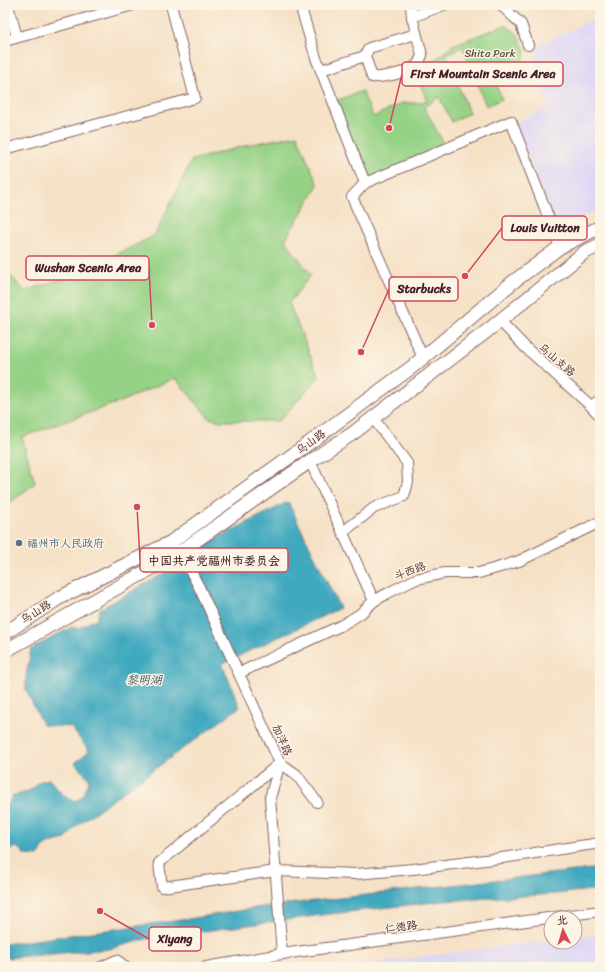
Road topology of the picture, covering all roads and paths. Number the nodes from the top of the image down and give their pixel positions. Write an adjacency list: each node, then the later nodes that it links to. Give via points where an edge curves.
1 (8, 5): 10 (street)
2 (133, 5): 10 (street)
3 (171, 5): 15 (street, via 195,98)
4 (300, 5): 14 (street)
5 (410, 5): 8 (street)
6 (444, 5): 8 (street)
7 (501, 5): 12 (street, via 521,24)
8 (412, 17): 9 (street)
9 (416, 34): 13 (street, via 369,48); 13 (street, via 422,55 412,69 372,78)
10 (17, 37): 11 (street)
11 (5, 41)
12 (528, 45)
13 (365, 56): 14 (street)
14 (321, 70): 16 (street)
15 (5, 149)
16 (365, 183): 19 (street, via 511,121); 21 (street, via 352,198)
17 (600, 226): 19 (main road, 乌山路)
18 (600, 245): 20 (main road, 乌山路, via 584,252)
19 (560, 248): 21 (main road, 乌山路, via 513,282)
20 (500, 321): 22 (street, 乌山支路, via 526,348); 24 (main road, 乌山路)
21 (423, 358): 28 (main road, 乌山路)
22 (596, 403): 23 (street, 乌山支路)
23 (600, 416)
24 (373, 418): 25 (main road, 乌山路); 27 (street, via 407,463 408,482 404,496 374,508)
25 (310, 461): 27 (street); 29 (main road, 乌山路)
26 (600, 522): 30 (street, 斗西路, via 519,561 479,573 430,575 402,585)
27 (343, 532): 30 (street)
28 (171, 542): 29 (street, 加洋路); 31 (main road, 乌山路, via 59,598)
29 (177, 554): 32 (main road, 乌山路); 33 (street, 加洋路, via 190,570)
30 (374, 601): 33 (street, 斗西路, via 342,625)
31 (5, 633)
32 (5, 651)
33 (239, 673): 34 (street, 加洋路)
34 (280, 763): 35 (street, via 296,774); 37 (street, 加洋路, via 270,798); 37 (street, via 159,863 162,887)
35 (317, 802)
36 (600, 843): 37 (street, via 413,869 345,874)
37 (276, 871): 39 (street, 加洋路)
38 (600, 911): 39 (street, 仁德路)
39 (282, 954): 42 (street, 仁德路)
40 (101, 967): 41 (street, via 117,960)
41 (125, 967)
42 (206, 967)

